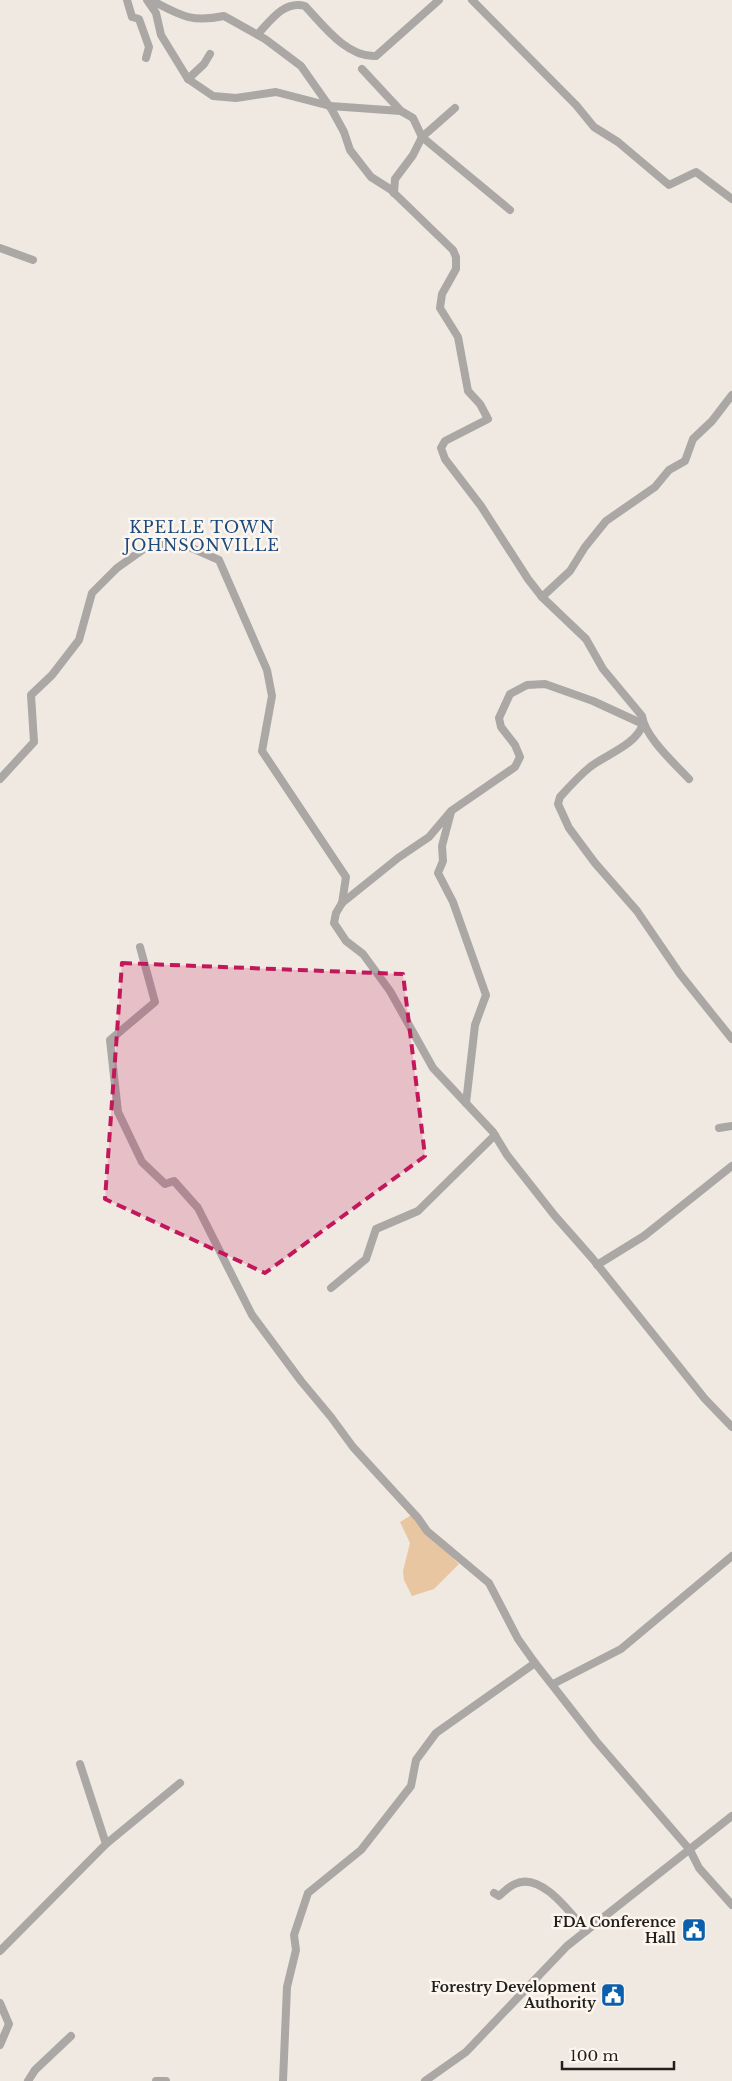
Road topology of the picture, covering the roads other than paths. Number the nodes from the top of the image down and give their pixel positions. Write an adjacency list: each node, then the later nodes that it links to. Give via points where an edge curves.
1 (127, 0): 8 (street, via 132,17 139,19 142,25 149,47)
2 (147, 0): 10 (street, via 156,13 161,35)
3 (151, 0): 6 (street, via 181,16 202,20 224,16)
4 (439, 0): 6 (street, via 376,56 368,57 337,40 304,6 297,4 280,10)
5 (472, 0): 16 (street, via 594,127 618,142 669,185 696,172)
6 (258, 34): 11 (street, via 300,66)
7 (210, 54): 10 (street)
8 (146, 58)
9 (362, 69): 13 (street)
10 (188, 79): 11 (street, via 213,96 236,98 276,92)
11 (330, 106): 13 (street); 15 (street, via 350,150 371,177)
12 (455, 108): 14 (street)
13 (401, 111): 14 (street, via 413,118)
14 (422, 137): 15 (street, via 395,179); 17 (street)
15 (394, 193): 21 (street, via 429,225 456,257 456,268 442,294 440,308 458,338 468,391 488,418 445,441 442,448 445,459)
16 (732, 199)
17 (510, 210)
18 (0, 248): 19 (street)
19 (33, 260)
20 (732, 395): 21 (street, via 693,439 685,461 669,470 655,487 606,520 570,571)
21 (542, 597): 22 (street, via 586,640 603,669 642,716)
22 (643, 724): 23 (street, via 666,755); 25 (street, via 545,684 527,685 510,694 499,718 501,727 520,757 515,767); 28 (street, via 641,730 619,750 590,768 560,797 558,804 569,828)
23 (689, 778)
24 (0, 779): 26 (street, via 34,742 31,695 52,675 79,640 92,593 117,568 148,546 178,542 219,560 267,670 272,696 262,752 346,877)
25 (451, 811): 26 (street, via 429,837); 29 (street, via 438,873 453,902 486,995 474,1025)
26 (342, 903): 29 (street, via 334,923 346,942 363,954 390,990 433,1068)
27 (140, 947): 38 (street, via 155,1002 110,1040 118,1112 130,1141 147,1168 164,1184 174,1181 180,1185 184,1195 198,1208 252,1315 352,1447 428,1531 459,1561 489,1583 518,1639)
28 (732, 1039)
29 (466, 1103): 32 (street)
30 (732, 1126): 31 (street)
31 (719, 1128)
32 (495, 1135): 34 (street, via 507,1155); 35 (street, via 418,1212 376,1230 366,1259)
33 (732, 1166): 34 (street, via 644,1236)
34 (597, 1265): 36 (street, via 705,1400)
35 (331, 1288)
36 (732, 1427)
37 (732, 1556): 39 (street, via 621,1649)
38 (535, 1663): 39 (street); 55 (street, via 436,1733 416,1760 411,1786 361,1850 308,1894 294,1935 296,1950 287,1987)
39 (553, 1684): 44 (street, via 596,1741)
40 (80, 1764): 43 (street)
41 (180, 1783): 43 (street)
42 (732, 1816): 44 (street)
43 (106, 1844): 48 (street)
44 (690, 1850): 46 (street, via 699,1868); 47 (street)
45 (494, 1893): 47 (street, via 499,1896 515,1884 528,1881 558,1899)
46 (732, 1905)
47 (586, 1931): 56 (street, via 567,1946 466,2052)
48 (1, 1946)
49 (0, 2003): 51 (street, via 9,2024)
50 (71, 2036): 52 (street, via 35,2070)
51 (0, 2045)
52 (28, 2081)
53 (156, 2081): 54 (street)
54 (166, 2081)
55 (283, 2081)
56 (425, 2081)

